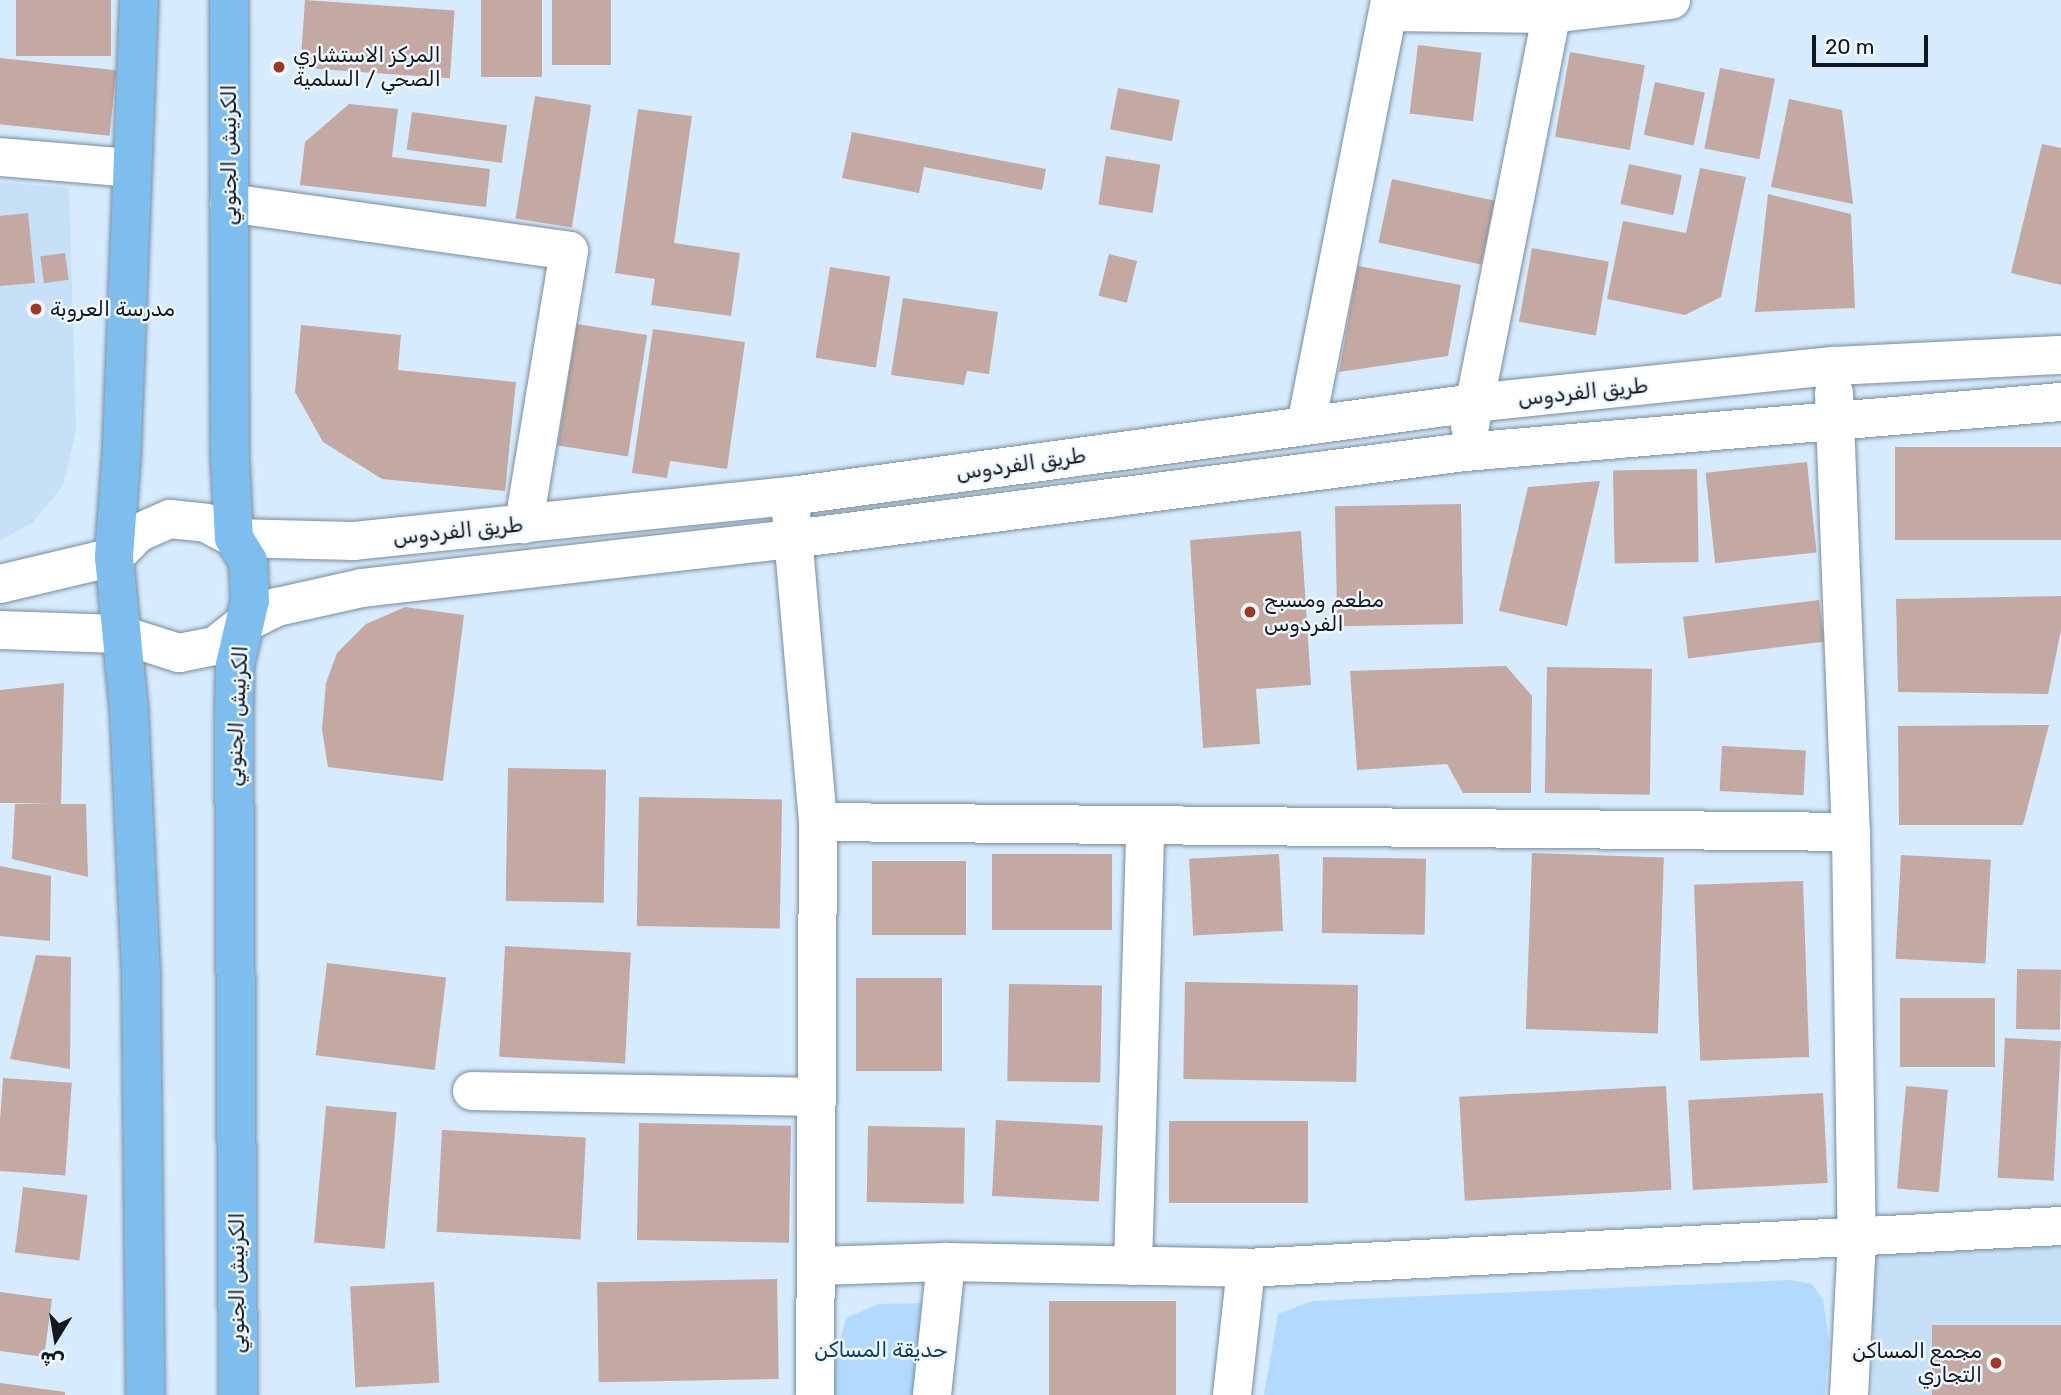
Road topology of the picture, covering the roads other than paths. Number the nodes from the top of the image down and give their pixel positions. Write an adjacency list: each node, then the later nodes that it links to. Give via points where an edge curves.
1 (139, 0): 7 (main road)
2 (229, 0): 8 (main road, الكرنيش الجنوبي)
3 (1671, 0): 5 (street)
4 (1389, 6): 5 (street); 14 (street)
5 (1553, 7): 12 (street)
6 (0, 157): 7 (street)
7 (132, 168): 20 (main road)
8 (229, 204): 17 (street, via 569,251); 18 (main road, الكرنيش الجنوبي)
9 (2061, 355): 10 (street, طريق الفردوس)
10 (1833, 366): 12 (street, طريق الفردوس); 13 (street)
11 (2061, 402): 13 (street)
12 (1474, 403): 14 (street, طريق الفردوس); 15 (street)
13 (1835, 419): 15 (street); 27 (street)
14 (1306, 425): 16 (street, طريق الفردوس)
15 (1465, 452): 19 (street)
16 (791, 496): 17 (street, طريق الفردوس); 19 (street)
17 (524, 524): 18 (street, طريق الفردوس, via 354,541)
18 (234, 538): 20 (street, طريق الفردوس, via 206,523 170,519 138,533); 22 (main road, الكرنيش الجنوبي, via 248,561 250,600)
19 (793, 539): 22 (street, via 362,588 277,607); 25 (street)
20 (114, 557): 21 (street); 24 (main road)
21 (0, 584)
22 (243, 624): 24 (street, via 215,646 179,653); 37 (main road, الكرنيش الجنوبي, via 235,665 233,729)
23 (0, 630): 24 (street)
24 (119, 634): 36 (main road, via 129,710 141,979)
25 (818, 822): 26 (street); 29 (street)
26 (1144, 825): 27 (street); 34 (street)
27 (1850, 832): 31 (street)
28 (472, 1091): 29 (street)
29 (817, 1097): 33 (street)
30 (2061, 1226): 31 (street)
31 (1857, 1238): 35 (street); 41 (street)
32 (946, 1262): 33 (street); 34 (street); 39 (street)
33 (817, 1266): 38 (street)
34 (1133, 1266): 35 (street)
35 (1246, 1268): 40 (street)
36 (145, 1395)
37 (238, 1395)
38 (815, 1395)
39 (932, 1395)
40 (1232, 1395)
41 (1849, 1395)

